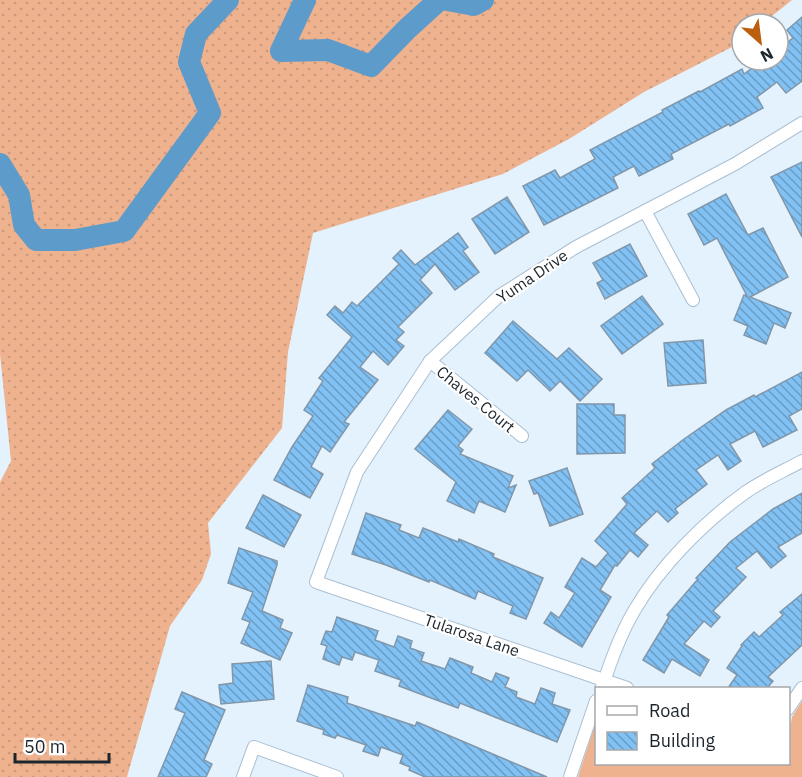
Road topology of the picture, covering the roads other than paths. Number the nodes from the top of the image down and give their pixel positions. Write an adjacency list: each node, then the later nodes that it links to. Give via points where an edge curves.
1 (802, 123): 2 (street, Yuma Drive, via 735,164)
2 (645, 211): 3 (street); 4 (street, Yuma Drive, via 576,247 499,296)
3 (693, 300)
4 (430, 361): 5 (street, Chaves Court); 7 (street, Yuma Drive, via 357,472)
5 (522, 436)
6 (802, 461): 8 (street, via 748,491 718,514 672,560 634,611)
7 (316, 582): 8 (street, Tularosa Lane)
8 (602, 685): 9 (street, Tularosa Lane)
9 (619, 687)
10 (802, 688): 12 (street)
11 (595, 707): 15 (street)
12 (790, 707)
13 (243, 777): 14 (street, via 254,747)
14 (337, 777)
15 (570, 777)

